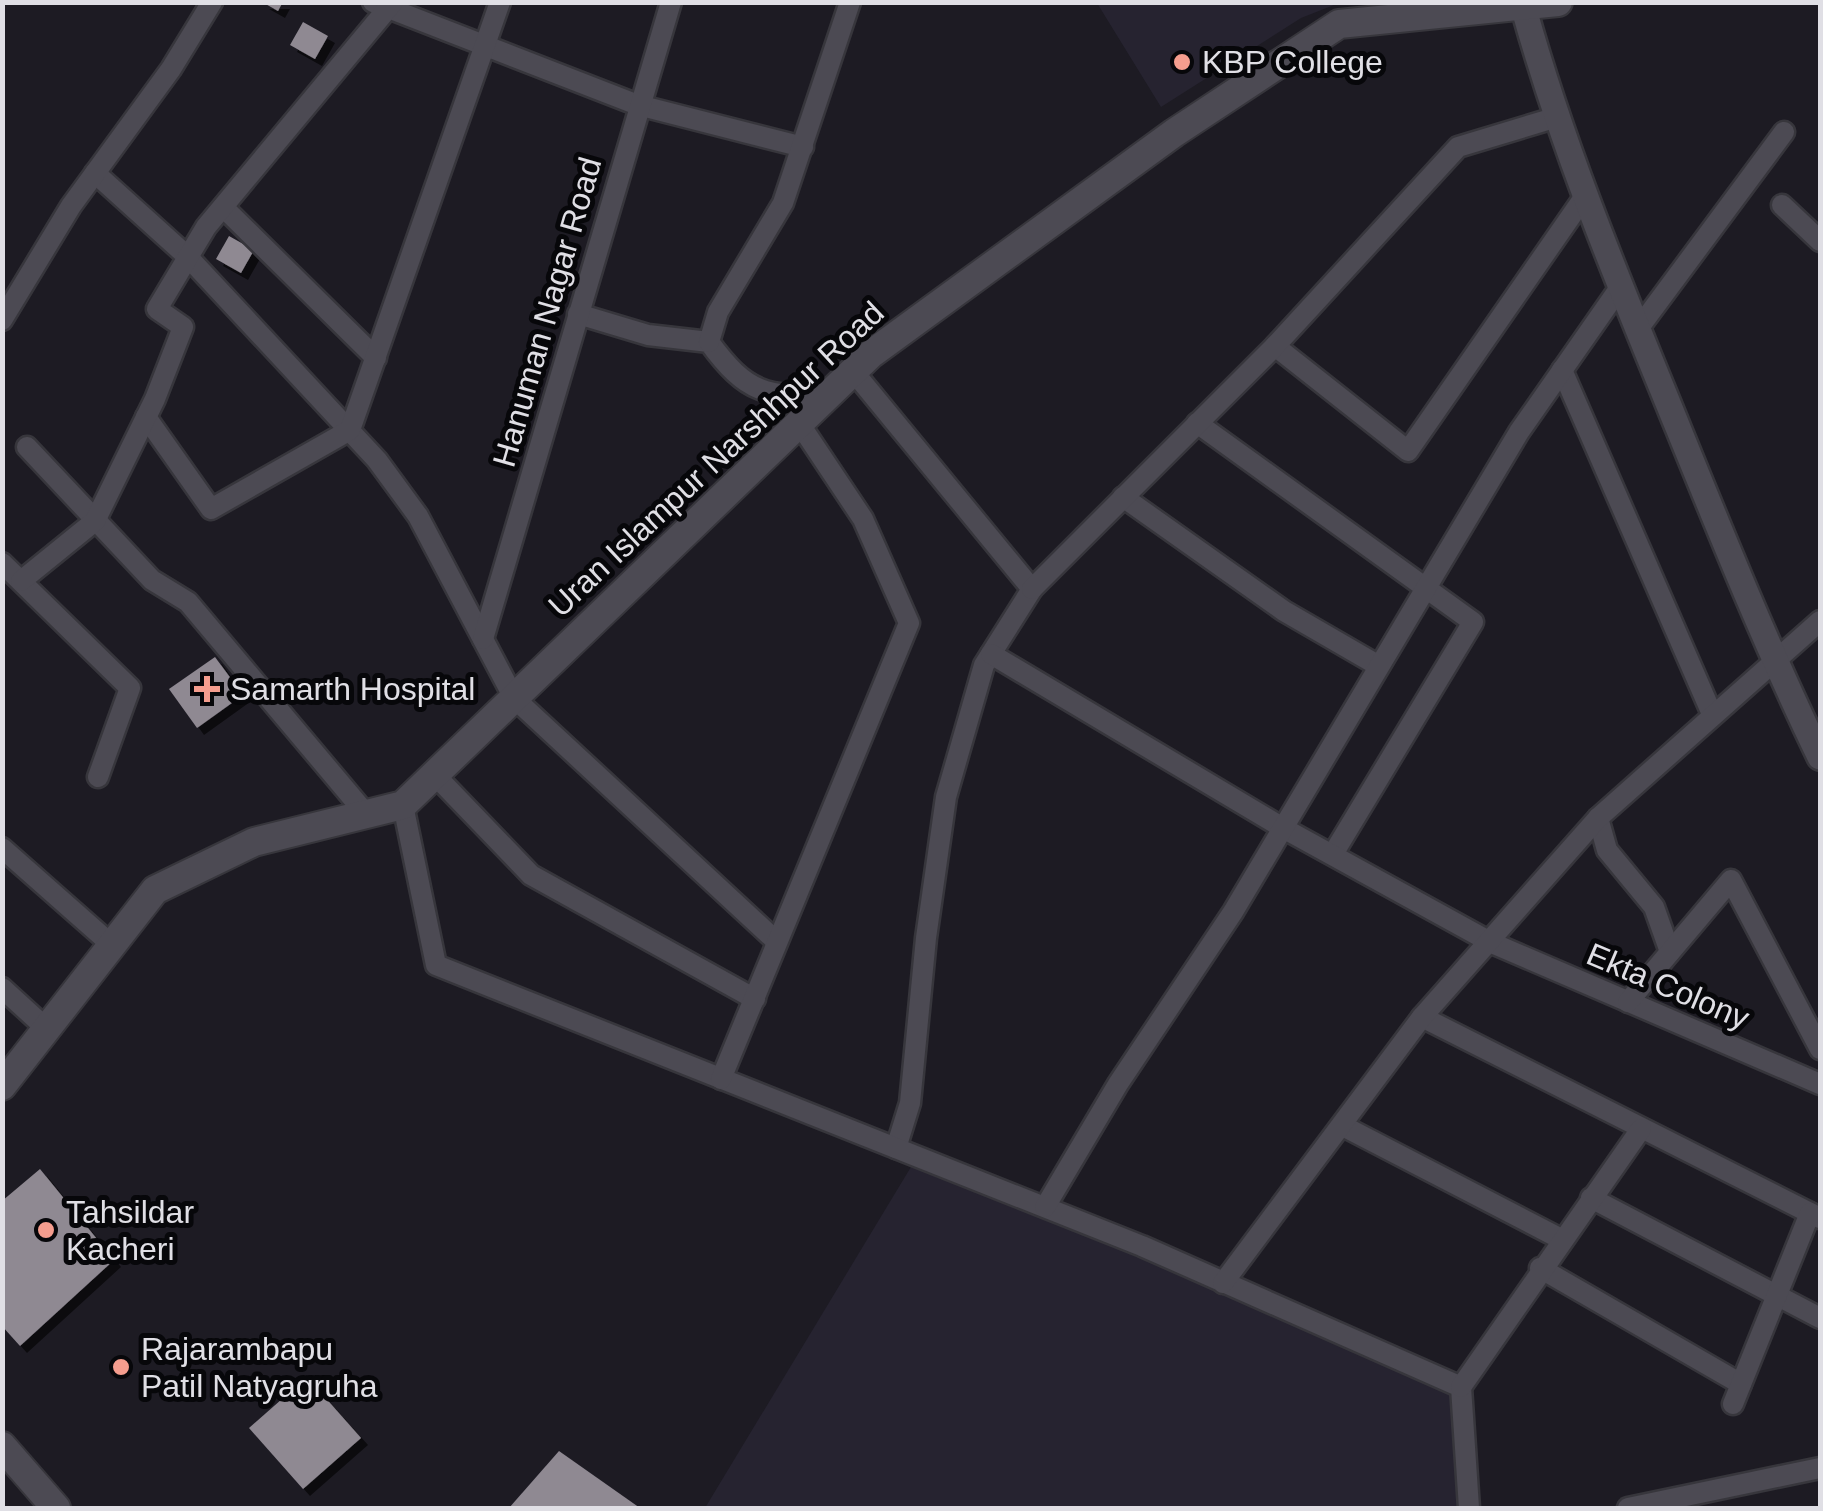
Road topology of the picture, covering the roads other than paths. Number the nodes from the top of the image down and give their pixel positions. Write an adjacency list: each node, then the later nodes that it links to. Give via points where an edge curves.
1 (212, 2): 13 (street)
2 (500, 2): 8 (street)
3 (672, 2): 9 (street, Hanuman Nagar Road)
4 (850, 2): 12 (street)
5 (1558, 2): 7 (main road, Uran Islampur Narshhpur Road)
6 (385, 5): 8 (street); 16 (street)
7 (1524, 9): 10 (street); 27 (main road, Uran Islampur Narshhpur Road, via 1340,24 1174,133)
8 (488, 47): 9 (street); 25 (street)
9 (638, 106): 12 (street); 20 (street, Hanuman Nagar Road)
10 (1554, 118): 14 (street); 24 (street, via 1458,147)
11 (1784, 132): 22 (street)
12 (803, 148): 23 (street, via 783,203 718,312)
13 (95, 173): 18 (street); 21 (street)
14 (1585, 196): 19 (street); 24 (street, via 1408,451)
15 (1782, 205): 17 (street)
16 (223, 207): 18 (street); 25 (street)
17 (1820, 241)
18 (188, 257): 29 (street, via 156,309 183,327); 32 (street)
19 (1620, 286): 22 (street); 26 (street)
20 (578, 314): 23 (street, via 648,335); 41 (street, Hanuman Nagar Road)
21 (2, 320)
22 (1638, 329): 43 (street)
23 (709, 342): 28 (street, via 732,374 756,390)
24 (1275, 346): 31 (street)
25 (376, 358): 32 (street)
26 (1562, 370): 38 (street); 46 (street)
27 (853, 371): 28 (main road, Uran Islampur Narshhpur Road); 39 (street)
28 (828, 395): 30 (main road, Uran Islampur Narshhpur Road)
29 (146, 418): 32 (street, via 211,509); 35 (street)
30 (799, 423): 45 (main road, Uran Islampur Narshhpur Road); 56 (street, via 863,519 910,623)
31 (1198, 423): 34 (street); 38 (street)
32 (350, 430): 41 (street, via 418,516)
33 (27, 448): 35 (street)
34 (1123, 497): 39 (street); 44 (street, via 1284,611)
35 (94, 521): 37 (street); 51 (street, via 152,580 188,602)
36 (2, 563): 37 (street)
37 (21, 582): 49 (street, via 130,688)
38 (1426, 588): 44 (street); 55 (street, via 1473,622)
39 (1032, 589): 42 (street)
40 (1820, 621): 43 (street)
41 (483, 640): 45 (street)
42 (991, 654): 53 (street, Ekta Colony); 71 (street, via 946,797 912,1088)
43 (1774, 662): 46 (street); 47 (street)
44 (1379, 666): 53 (street)
45 (514, 698): 48 (main road, Uran Islampur Narshhpur Road); 56 (street)
46 (1712, 714): 52 (street)
47 (1820, 757)
48 (434, 774): 50 (main road, Uran Islampur Narshhpur Road); 61 (street, via 530,875)
49 (98, 778)
50 (402, 805): 51 (main road); 66 (street, via 436,965)
51 (366, 814): 58 (main road, via 254,842 155,890)
52 (1598, 818): 57 (street); 59 (street, via 1607,850 1654,907)
53 (1283, 828): 55 (street, Ekta Colony); 73 (street)
54 (2, 848): 58 (street)
55 (1333, 854): 57 (street, Ekta Colony)
56 (775, 940): 61 (street)
57 (1492, 943): 62 (street, Ekta Colony); 63 (street)
58 (112, 946): 64 (main road)
59 (1670, 952): 62 (street); 65 (street, via 1731,880)
60 (2, 988): 64 (street)
61 (755, 999): 66 (street)
62 (1628, 1002): 67 (street, Ekta Colony)
63 (1422, 1017): 69 (street); 70 (street)
64 (48, 1030): 68 (main road)
65 (1820, 1049)
66 (722, 1078): 71 (street)
67 (1820, 1084)
68 (2, 1086)
69 (1343, 1126): 75 (street); 77 (street)
70 (1642, 1129): 72 (street); 74 (street)
71 (896, 1148): 73 (street)
72 (1591, 1198): 75 (street); 78 (street)
73 (1045, 1208): 77 (street)
74 (1815, 1215): 78 (street)
75 (1561, 1239): 76 (street)
76 (1540, 1268): 80 (street); 81 (street)
77 (1224, 1284): 81 (street)
78 (1775, 1298): 79 (street); 80 (street)
79 (1820, 1318)
80 (1741, 1384): 82 (street)
81 (1461, 1388): 86 (street)
82 (1733, 1404)
83 (2, 1446): 85 (main road)
84 (1820, 1468): 87 (street)
85 (56, 1508)
86 (1469, 1508)
87 (1628, 1508)

